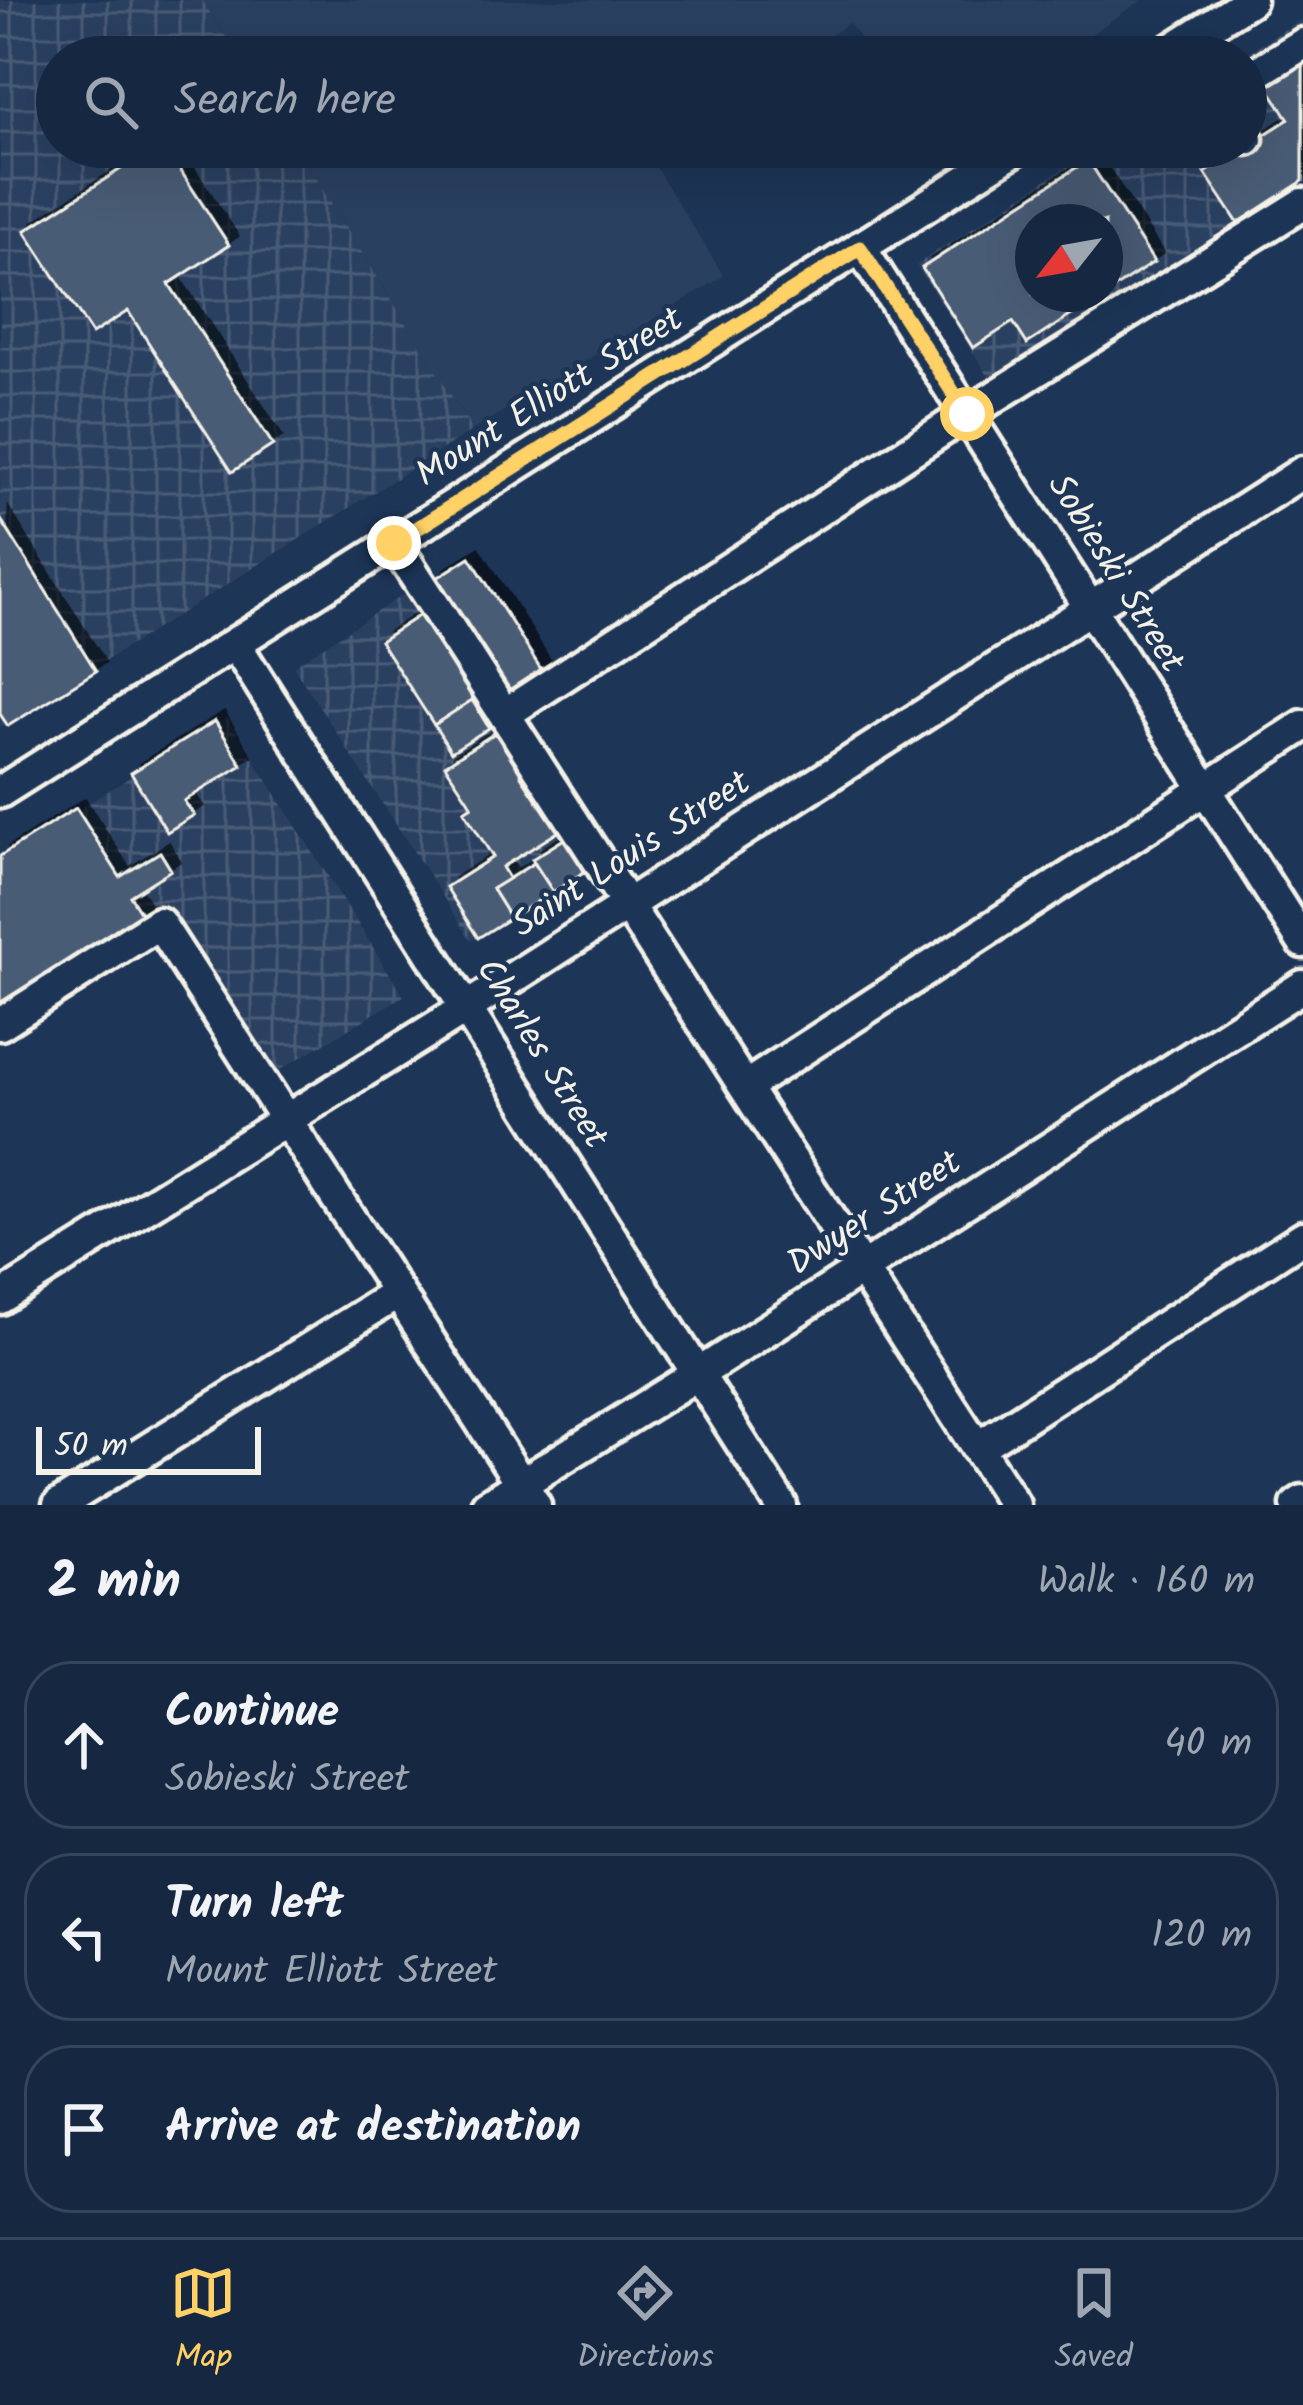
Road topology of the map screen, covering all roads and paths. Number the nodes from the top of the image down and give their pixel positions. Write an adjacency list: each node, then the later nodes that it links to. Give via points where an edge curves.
1 (1250, 0): 2 (street)
2 (1201, 36)
3 (1303, 44): 4 (street)
4 (1267, 66)
5 (985, 168): 7 (street, Mount Elliott Street)
6 (1303, 204): 8 (street)
7 (860, 248): 8 (street, Sobieski Street); 10 (street, Mount Elliott Street)
8 (967, 414): 11 (street, Sobieski Street); 13 (street)
9 (1303, 472): 11 (street, Saint Louis Street)
10 (394, 543): 12 (street, Mount Elliott Street); 13 (street)
11 (1090, 608): 15 (street, Sobieski Street); 17 (street, Saint Louis Street)
12 (235, 644): 16 (street, Mount Elliott Street); 20 (street, Charles Street)
13 (505, 714): 17 (street)
14 (1303, 726): 15 (street)
15 (1206, 789): 18 (street, Sobieski Street); 22 (street)
16 (0, 792)
17 (627, 904): 20 (street, Saint Louis Street); 22 (street)
18 (1303, 943)
19 (1303, 986): 25 (street, Dwyer Street)
20 (466, 1008): 23 (street, Saint Louis Street); 28 (street, Charles Street)
21 (0, 1024): 23 (street, via 159,923)
22 (745, 1087): 25 (street)
23 (286, 1119): 26 (street); 27 (street, Saint Louis Street)
24 (1303, 1237): 29 (street)
25 (862, 1269): 28 (street, Dwyer Street); 29 (street)
26 (398, 1293): 30 (street); 31 (street)
27 (0, 1298)
28 (698, 1374): 30 (street, Dwyer Street); 33 (street, Charles Street)
29 (977, 1448): 34 (street)
30 (528, 1494): 32 (street, Dwyer Street)
31 (59, 1505)
32 (487, 1505)
33 (782, 1505)
34 (1014, 1505)

